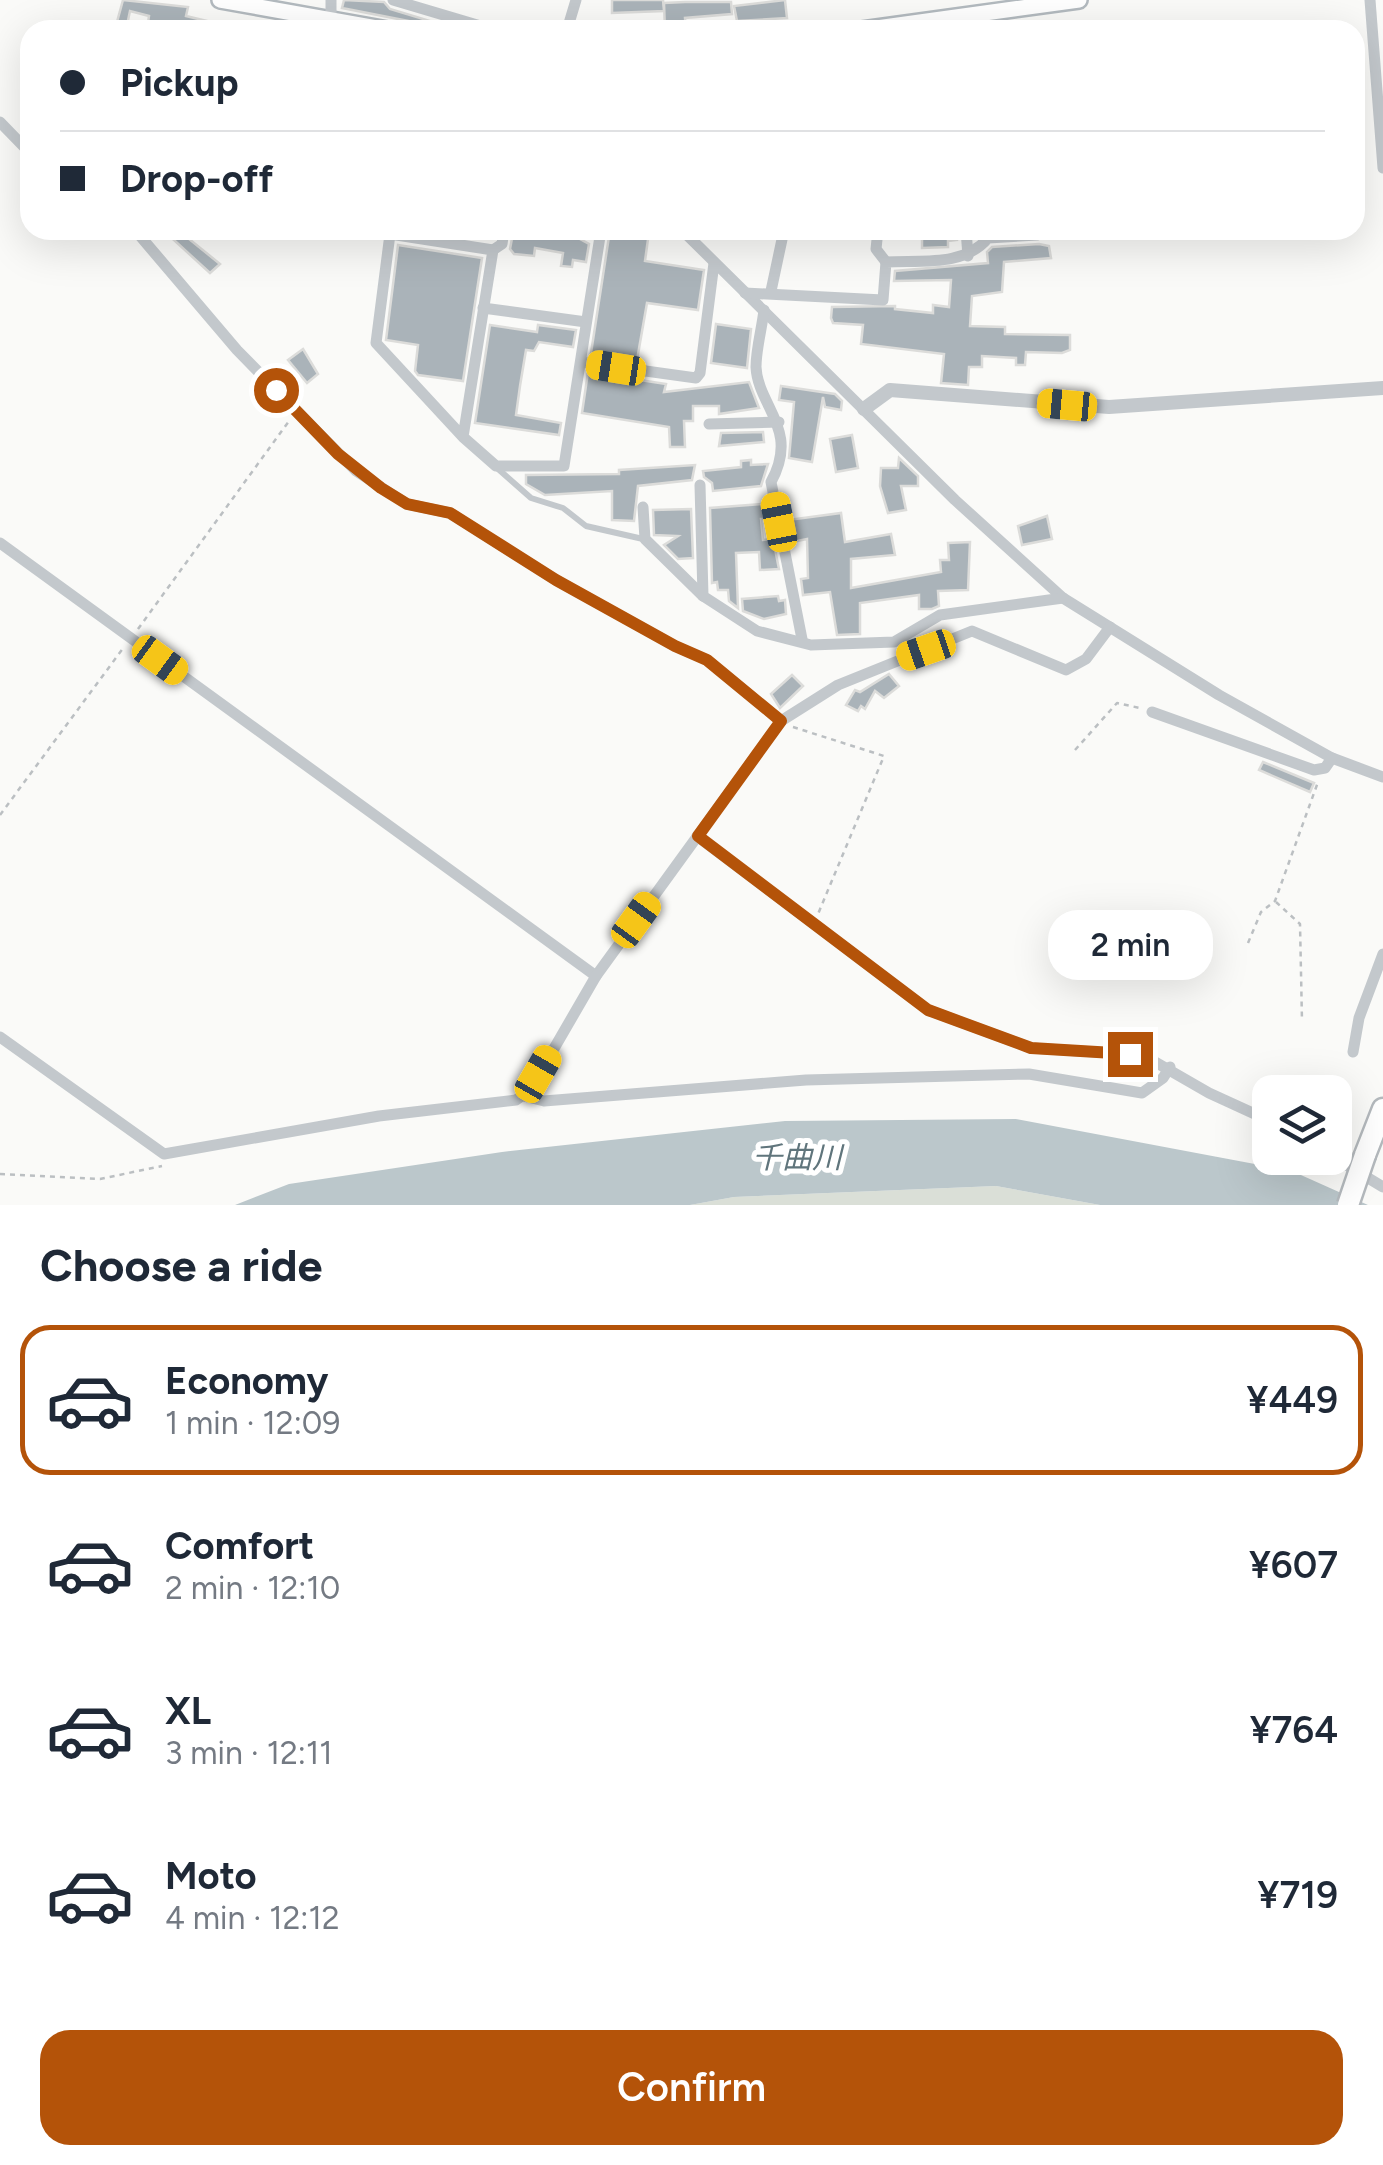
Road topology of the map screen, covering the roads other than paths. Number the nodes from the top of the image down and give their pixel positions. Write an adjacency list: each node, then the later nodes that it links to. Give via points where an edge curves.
1 (220, 0): 6 (main road)
2 (332, 0): 6 (street)
3 (394, 0): 7 (street)
4 (1080, 0): 8 (main road)
5 (1370, 0): 11 (street)
6 (331, 20)
7 (461, 20)
8 (935, 20)
9 (0, 122): 10 (street)
10 (20, 143)
11 (1383, 168)
12 (144, 240): 47 (street, via 356,471 407,504 450,513 556,580 707,660)
13 (389, 240): 36 (street, via 375,336 380,351)
14 (452, 240): 22 (street)
15 (502, 240): 22 (street)
16 (598, 240): 30 (street)
17 (692, 240): 25 (street)
18 (782, 240): 26 (street)
19 (877, 240): 24 (street)
20 (967, 240): 23 (street)
21 (989, 240): 23 (street)
22 (493, 250): 28 (street)
23 (968, 256): 24 (street)
24 (886, 262): 26 (street, via 884,300)
25 (714, 263): 27 (street); 31 (street, via 696,378)
26 (771, 291): 27 (street)
27 (745, 293): 29 (street)
28 (482, 308): 30 (street); 36 (street)
29 (764, 310): 33 (street); 34 (street, via 756,370)
30 (586, 322): 31 (street)
31 (581, 362): 37 (street, via 564,466)
32 (1383, 388): 33 (street, via 1109,407 890,390)
33 (864, 409): 43 (street)
34 (779, 422): 35 (street); 45 (street, via 780,467 772,482)
35 (709, 424)
36 (463, 437): 37 (street)
37 (496, 466): 40 (lane, via 531,498 564,508 586,526)
38 (700, 485): 42 (street)
39 (643, 507): 40 (street)
40 (644, 539): 42 (street)
41 (0, 542): 52 (street)
42 (703, 596): 45 (street, via 757,631)
43 (1062, 598): 44 (street); 45 (street, via 940,615 894,642 844,646)
44 (1110, 627): 47 (street, via 1086,659 1066,670 972,632 838,685); 48 (street)
45 (802, 638)
46 (1152, 712): 48 (street, via 1320,770)
47 (781, 721): 50 (street)
48 (1332, 758): 49 (street)
49 (1383, 777)
50 (698, 836): 52 (street); 55 (street, via 915,1003 1031,1048 1143,1055)
51 (1383, 954): 54 (street)
52 (596, 976): 56 (street)
53 (0, 1037): 56 (street, via 164,1154)
54 (1354, 1052)
55 (1170, 1067): 56 (street, via 1142,1094 1029,1074 789,1081 544,1101); 58 (street)
56 (524, 1096)
57 (1383, 1109): 61 (highway, bridge)
58 (1252, 1114)
59 (1352, 1168): 60 (street)
60 (1383, 1187)
61 (1348, 1205)

